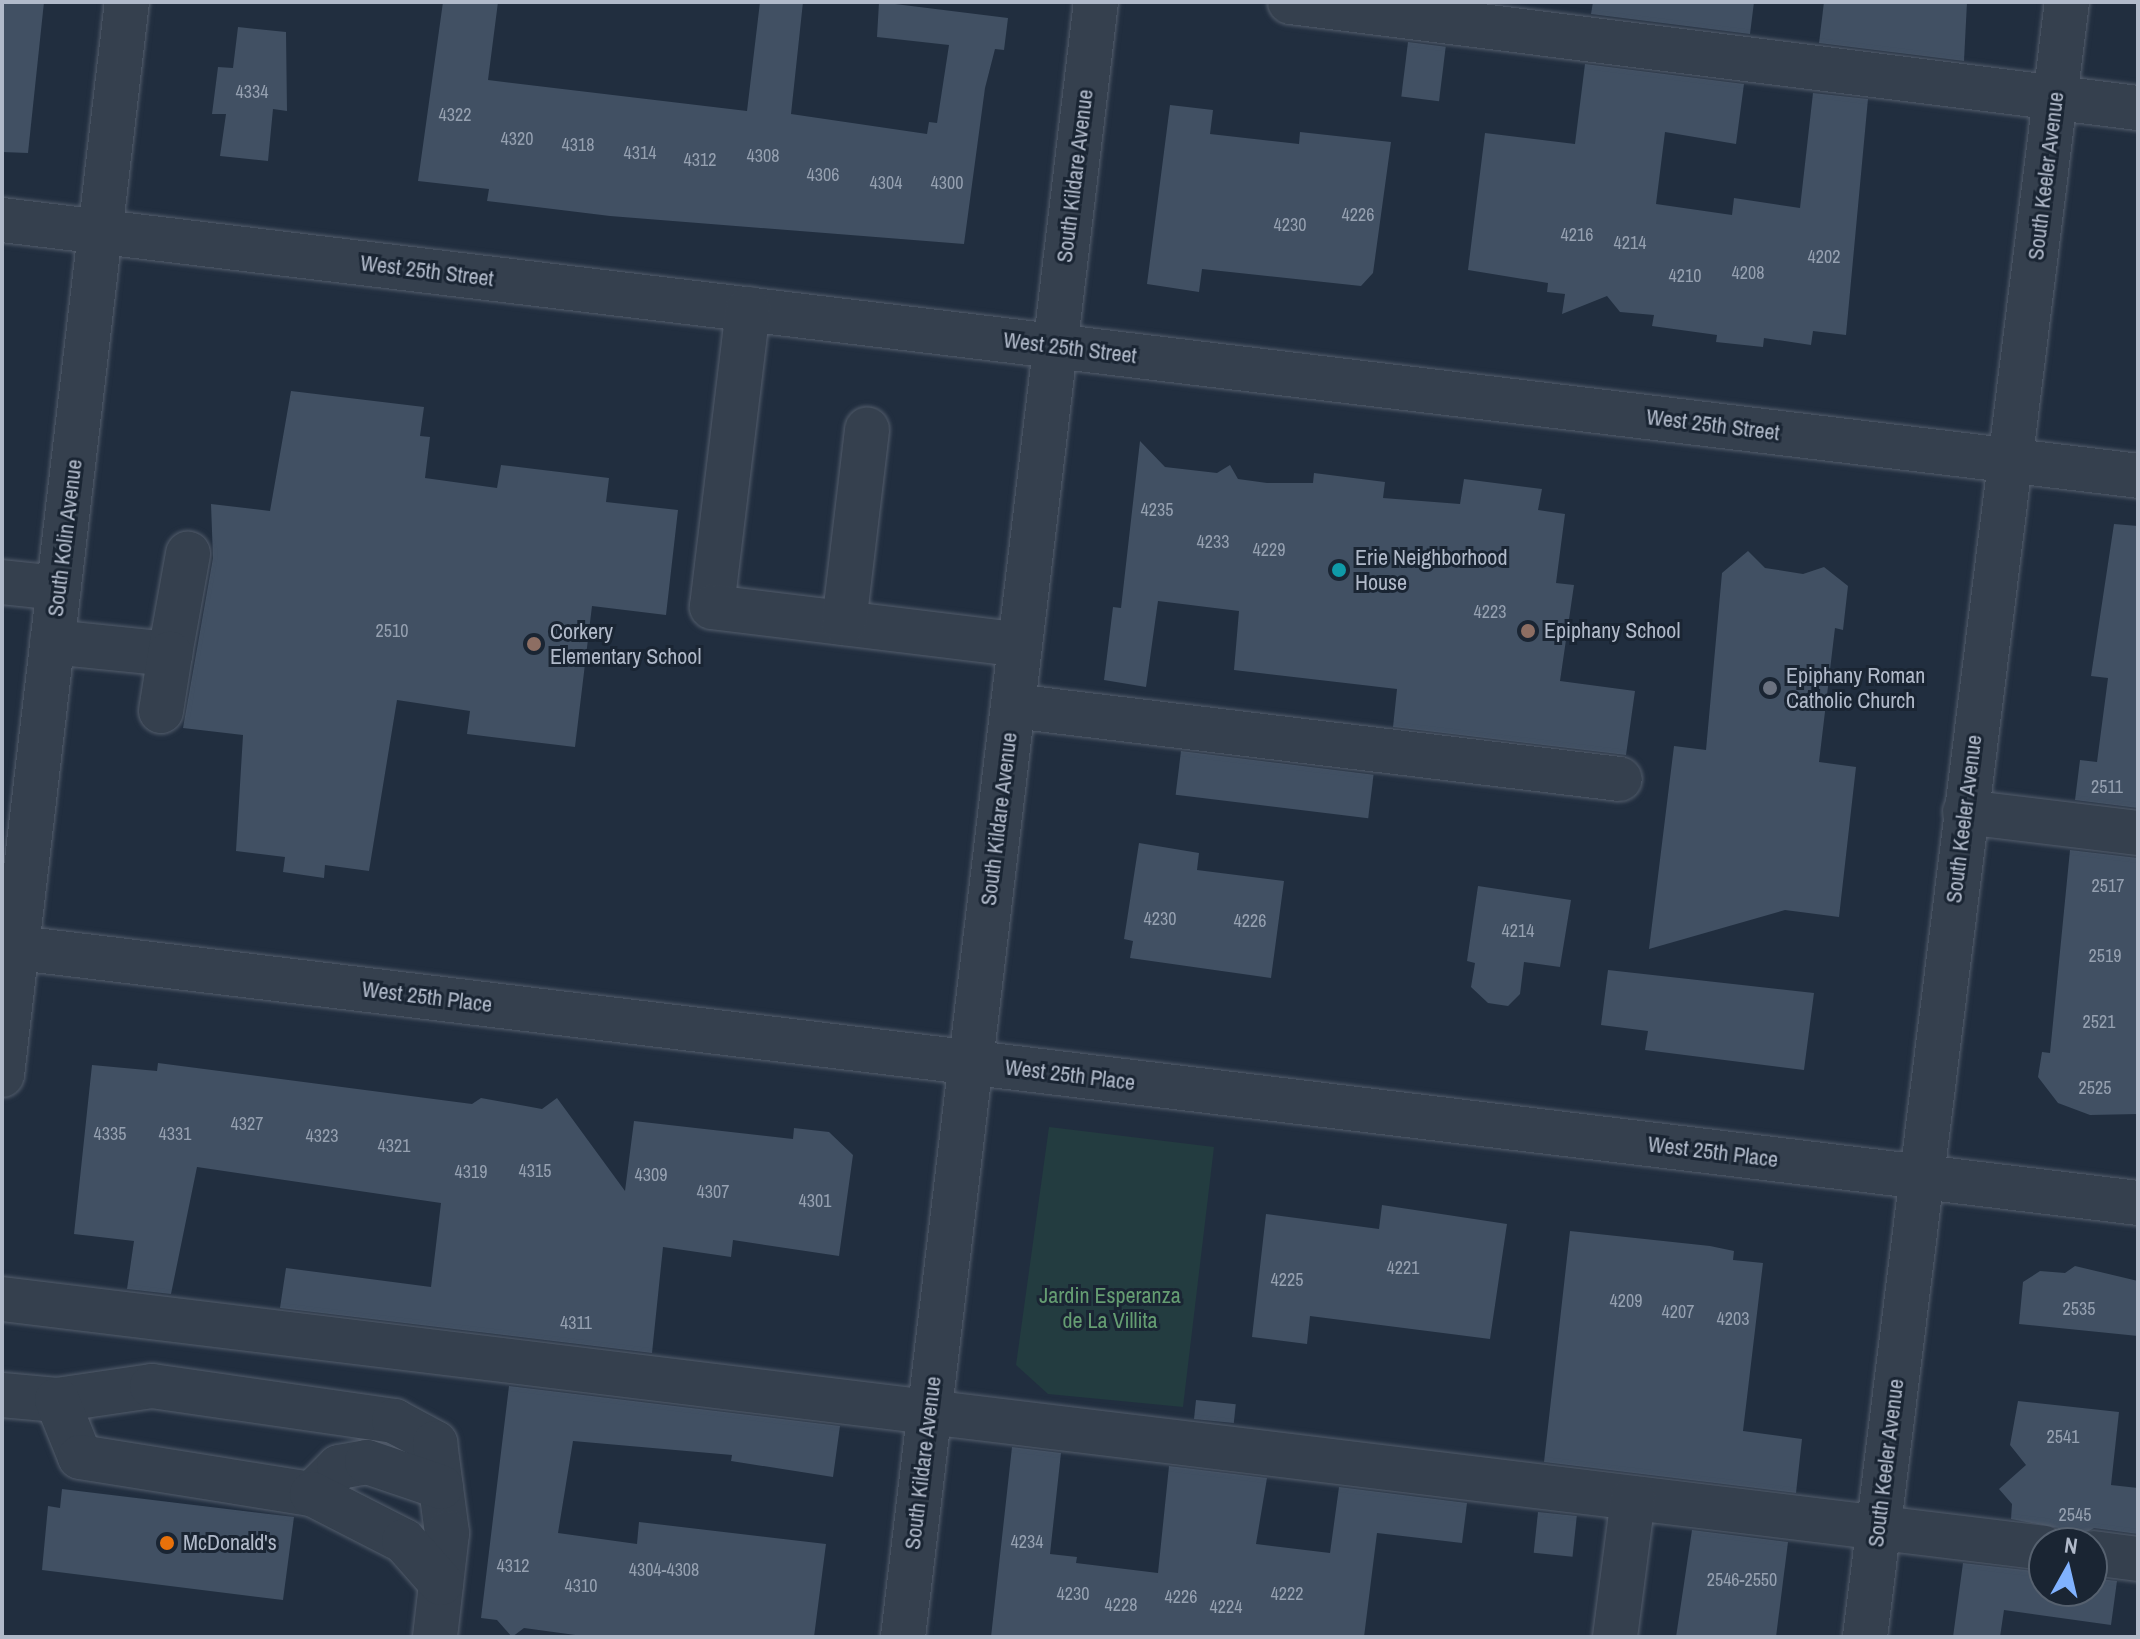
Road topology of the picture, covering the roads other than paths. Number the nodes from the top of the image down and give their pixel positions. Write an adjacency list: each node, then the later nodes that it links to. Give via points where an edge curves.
1 (127, 2): 8 (street, South Kolin Avenue)
2 (1096, 2): 10 (street, South Kildare Avenue)
3 (1290, 2): 5 (street)
4 (2067, 2): 5 (street, South Keeler Avenue)
5 (2056, 97): 6 (street); 12 (street, South Keeler Avenue)
6 (2138, 108)
7 (2, 220): 8 (street, West 25th Street)
8 (100, 232): 9 (street, West 25th Street); 16 (street, South Kolin Avenue)
9 (748, 309): 10 (street, West 25th Street); 17 (street, via 712,607)
10 (1055, 346): 12 (street, West 25th Street); 19 (street, South Kildare Avenue)
11 (867, 429): 17 (street)
12 (2009, 460): 13 (street, West 25th Street); 24 (street, South Keeler Avenue)
13 (2138, 476)
14 (188, 554): 20 (street)
15 (2, 582): 16 (street)
16 (59, 588): 18 (street, South Kolin Avenue)
17 (844, 623): 19 (street)
18 (52, 642): 20 (street); 26 (street, South Kolin Avenue)
19 (1020, 645): 21 (street, South Kildare Avenue)
20 (170, 654): 22 (street)
21 (1013, 706): 23 (street); 27 (street, South Kildare Avenue)
22 (161, 711)
23 (1620, 779)
24 (1965, 812): 25 (street); 29 (street, South Keeler Avenue)
25 (2138, 833)
26 (10, 947): 27 (street, West 25th Place); 28 (street, South Kolin Avenue)
27 (971, 1063): 29 (street, West 25th Place); 34 (street, South Kildare Avenue)
28 (2, 1075)
29 (1919, 1177): 30 (street, West 25th Place); 38 (street, South Keeler Avenue)
30 (2138, 1203)
31 (2, 1299): 34 (street)
32 (2, 1395): 33 (street)
33 (57, 1400): 35 (street, via 152,1386 394,1421 435,1443); 36 (street, via 80,1457)
34 (929, 1412): 37 (street); 44 (street, South Kildare Avenue)
35 (441, 1487): 36 (street, via 367,1462 339,1467); 42 (street, via 447,1533)
36 (312, 1494): 42 (street, via 404,1541)
37 (1633, 1498): 38 (street); 45 (street)
38 (1878, 1527): 39 (street); 46 (street, South Keeler Avenue)
39 (2028, 1546)
40 (2108, 1555): 41 (street)
41 (2138, 1559)
42 (441, 1583): 43 (street)
43 (435, 1637)
44 (903, 1637)
45 (1615, 1637)
46 (1865, 1637)

